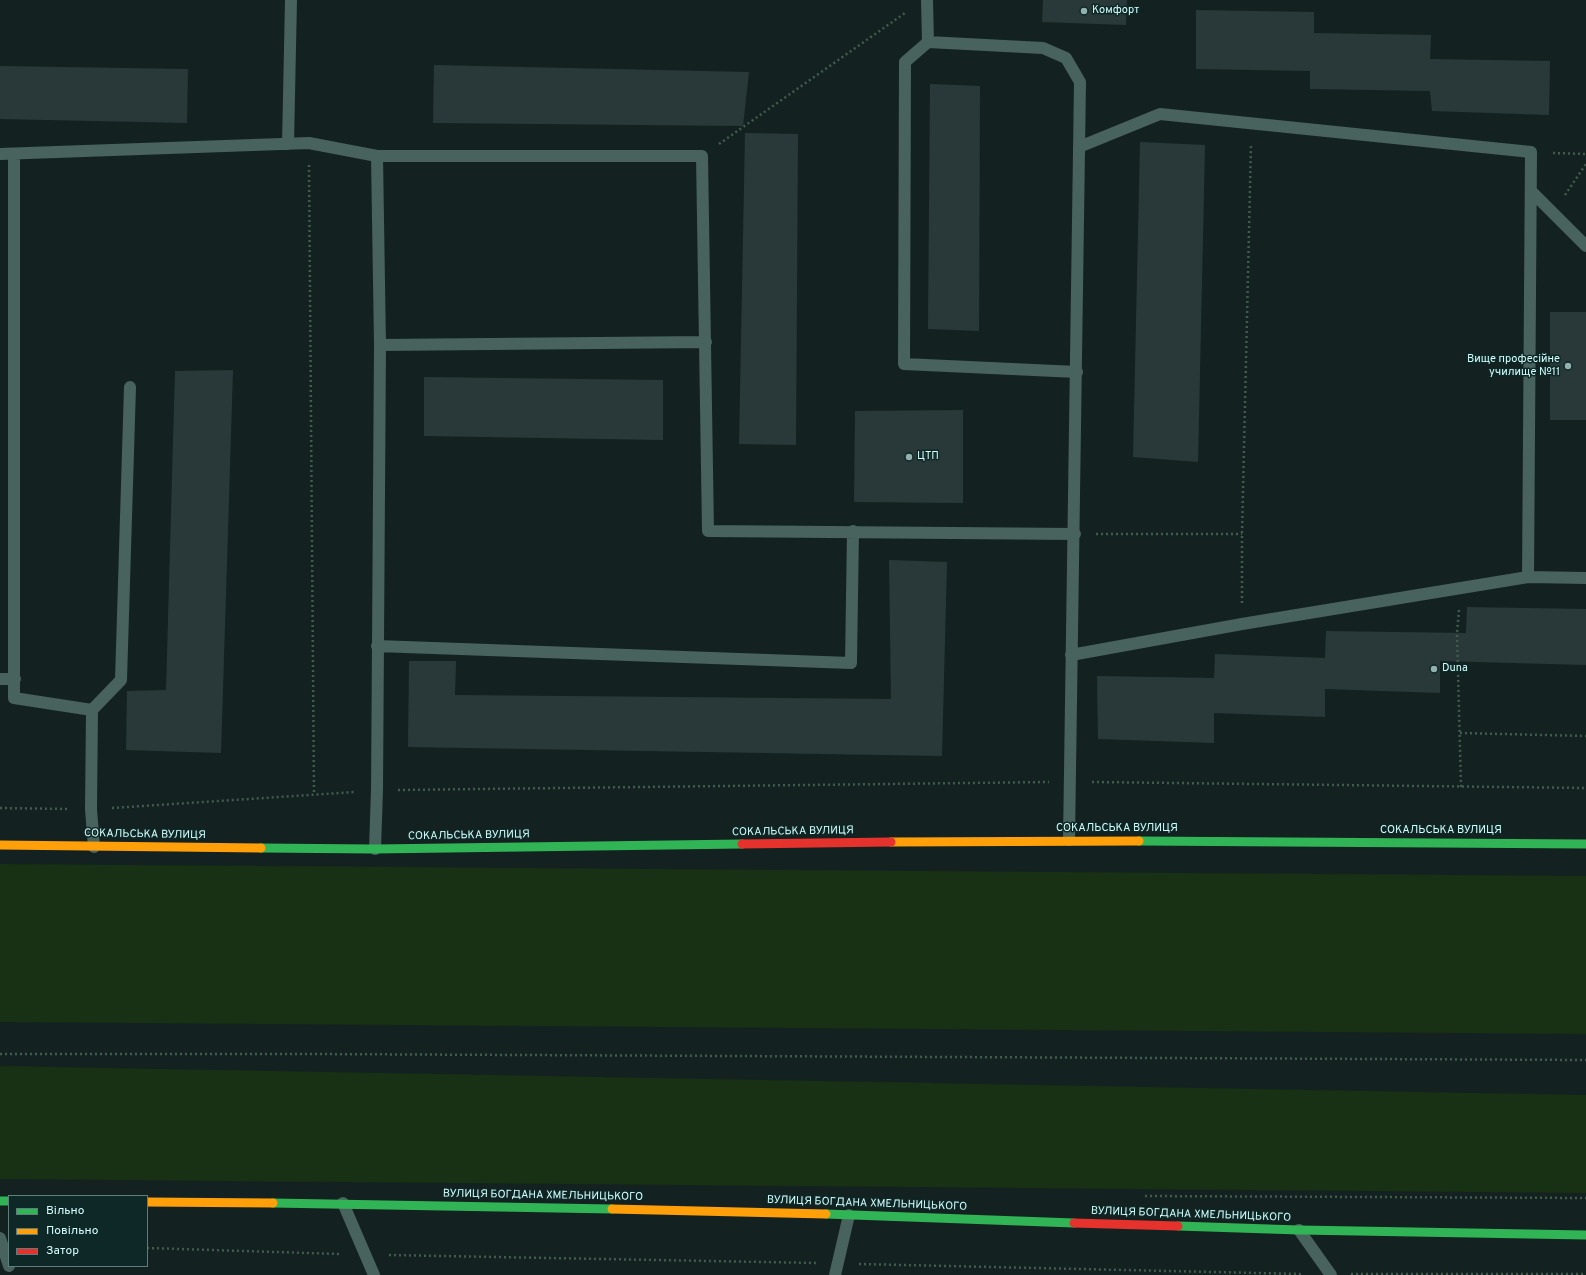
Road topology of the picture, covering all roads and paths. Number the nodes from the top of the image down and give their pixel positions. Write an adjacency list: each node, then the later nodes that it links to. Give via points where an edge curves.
1 (291, 0): 7 (lane)
2 (927, 0): 4 (lane)
3 (911, 9): 14 (path)
4 (928, 42): 8 (lane, via 1043,48 1066,58 1080,82); 21 (lane, via 905,62 904,364)
5 (1252, 124): 8 (lane, via 1160,114); 9 (lane); 25 (path)
6 (309, 143): 7 (lane); 13 (lane); 41 (path)
7 (288, 144): 11 (lane)
8 (1080, 147): 21 (lane)
9 (1531, 152): 12 (path); 16 (lane)
10 (0, 154): 11 (lane)
11 (14, 154): 33 (lane)
12 (1586, 154)
13 (377, 156): 14 (lane); 20 (lane)
14 (702, 156): 19 (lane)
15 (1586, 164): 17 (path)
16 (1531, 191): 17 (lane); 26 (lane)
17 (1553, 212): 18 (lane)
18 (1586, 246)
19 (706, 342): 20 (lane); 23 (lane, via 708,530)
20 (380, 345): 30 (lane)
21 (1077, 372): 24 (lane)
22 (130, 387): 34 (lane, via 122,680)
23 (853, 531): 24 (lane); 30 (lane, via 851,662)
24 (1075, 534): 25 (path); 31 (lane)
25 (1242, 534): 29 (path)
26 (1528, 577): 27 (lane); 28 (lane)
27 (1586, 578)
28 (1461, 588): 29 (lane); 35 (path, via 1457,633)
29 (1242, 624): 31 (lane)
30 (377, 646): 40 (lane)
31 (1071, 655): 37 (lane)
32 (0, 679): 33 (lane)
33 (14, 679): 34 (lane, via 14,698)
34 (92, 710): 43 (lane)
35 (1460, 733): 36 (path); 38 (path)
36 (1586, 736)
37 (1070, 782): 38 (path); 40 (path); 44 (lane)
38 (1461, 787): 39 (path)
39 (1586, 788)
40 (377, 790): 41 (path); 48 (lane)
41 (314, 794): 43 (path)
42 (0, 808): 43 (path)
43 (91, 809): 47 (lane)
44 (1069, 840): 45 (street, СОКАЛЬСЬКА ВУЛИЦЯ); 48 (street, СОКАЛЬСЬКА ВУЛИЦЯ)
45 (1586, 844)
46 (0, 846): 47 (street, СОКАЛЬСЬКА ВУЛИЦЯ)
47 (94, 847): 48 (street, СОКАЛЬСЬКА ВУЛИЦЯ)
48 (375, 849)
49 (0, 1054): 50 (path)
50 (1586, 1060)
51 (1139, 1196): 52 (path)
52 (1586, 1198)
53 (148, 1202): 54 (street, ВУЛИЦЯ БОГДАНА ХМЕЛЬНИЦЬКОГО)
54 (343, 1203): 55 (street, ВУЛИЦЯ БОГДАНА ХМЕЛЬНИЦЬКОГО); 60 (lane)
55 (849, 1215): 56 (street, ВУЛИЦЯ БОГДАНА ХМЕЛЬНИЦЬКОГО); 62 (lane)
56 (1299, 1230): 57 (street, ВУЛИЦЯ БОГДАНА ХМЕЛЬНИЦЬКОГО); 65 (lane)
57 (1586, 1235)
58 (0, 1238): 61 (lane)
59 (148, 1248): 60 (path)
60 (366, 1255): 62 (path); 64 (lane)
61 (8, 1263)
62 (836, 1269): 65 (path)
63 (1586, 1274): 65 (path)
64 (374, 1275)
65 (1331, 1275)

